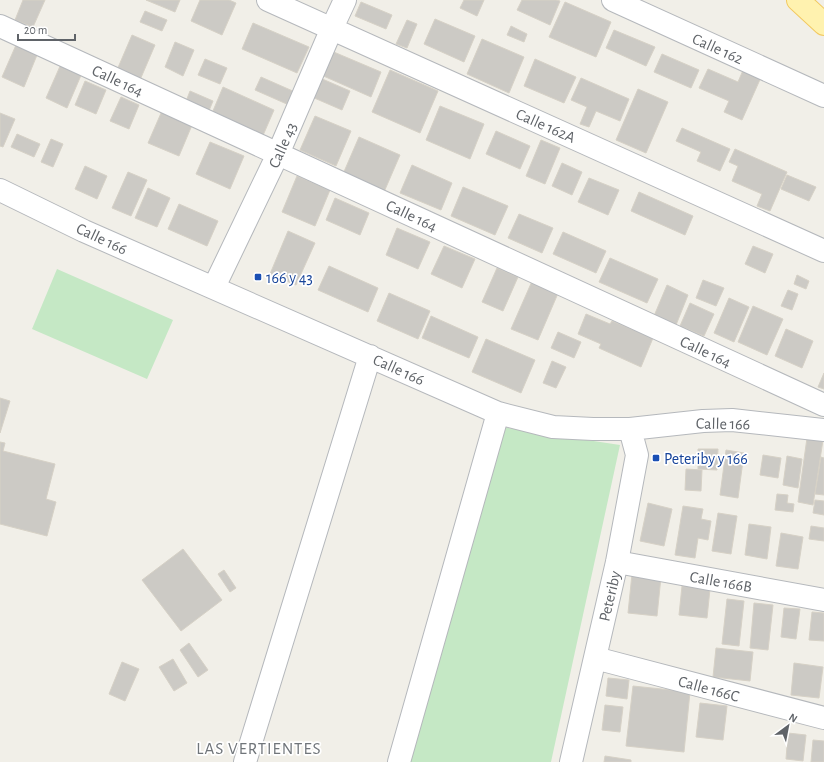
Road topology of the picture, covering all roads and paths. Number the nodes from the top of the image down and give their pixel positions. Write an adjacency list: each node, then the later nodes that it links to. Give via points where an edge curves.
1 (268, 0): 7 (street, Calle 162A)
2 (345, 0): 7 (street, Calle 43)
3 (613, 0): 8 (street, Calle 162)
4 (798, 0): 5 (main road)
5 (824, 24)
6 (0, 26): 9 (street, Calle 164)
7 (332, 28): 9 (street, Calle 43); 11 (street, Calle 162A)
8 (824, 96)
9 (278, 154): 12 (street, Calle 43); 14 (street, Calle 164)
10 (0, 190): 12 (street, Calle 166, via 84,231)
11 (824, 251)
12 (214, 287): 13 (street, Calle 166)
13 (370, 356): 15 (street, Calle 166); 22 (street)
14 (824, 404)
15 (498, 414): 16 (street, Calle 166, via 553,426); 23 (street)
16 (630, 430): 17 (street, Calle 166, via 732,420); 18 (street, Peteriby, via 637,455)
17 (824, 430)
18 (617, 562): 19 (street, Calle 166B); 20 (street, Peteriby)
19 (824, 600)
20 (595, 658): 21 (street, Calle 166C); 24 (street, Peteriby)
21 (824, 718)
22 (245, 762)
23 (399, 762)
24 (571, 762)

